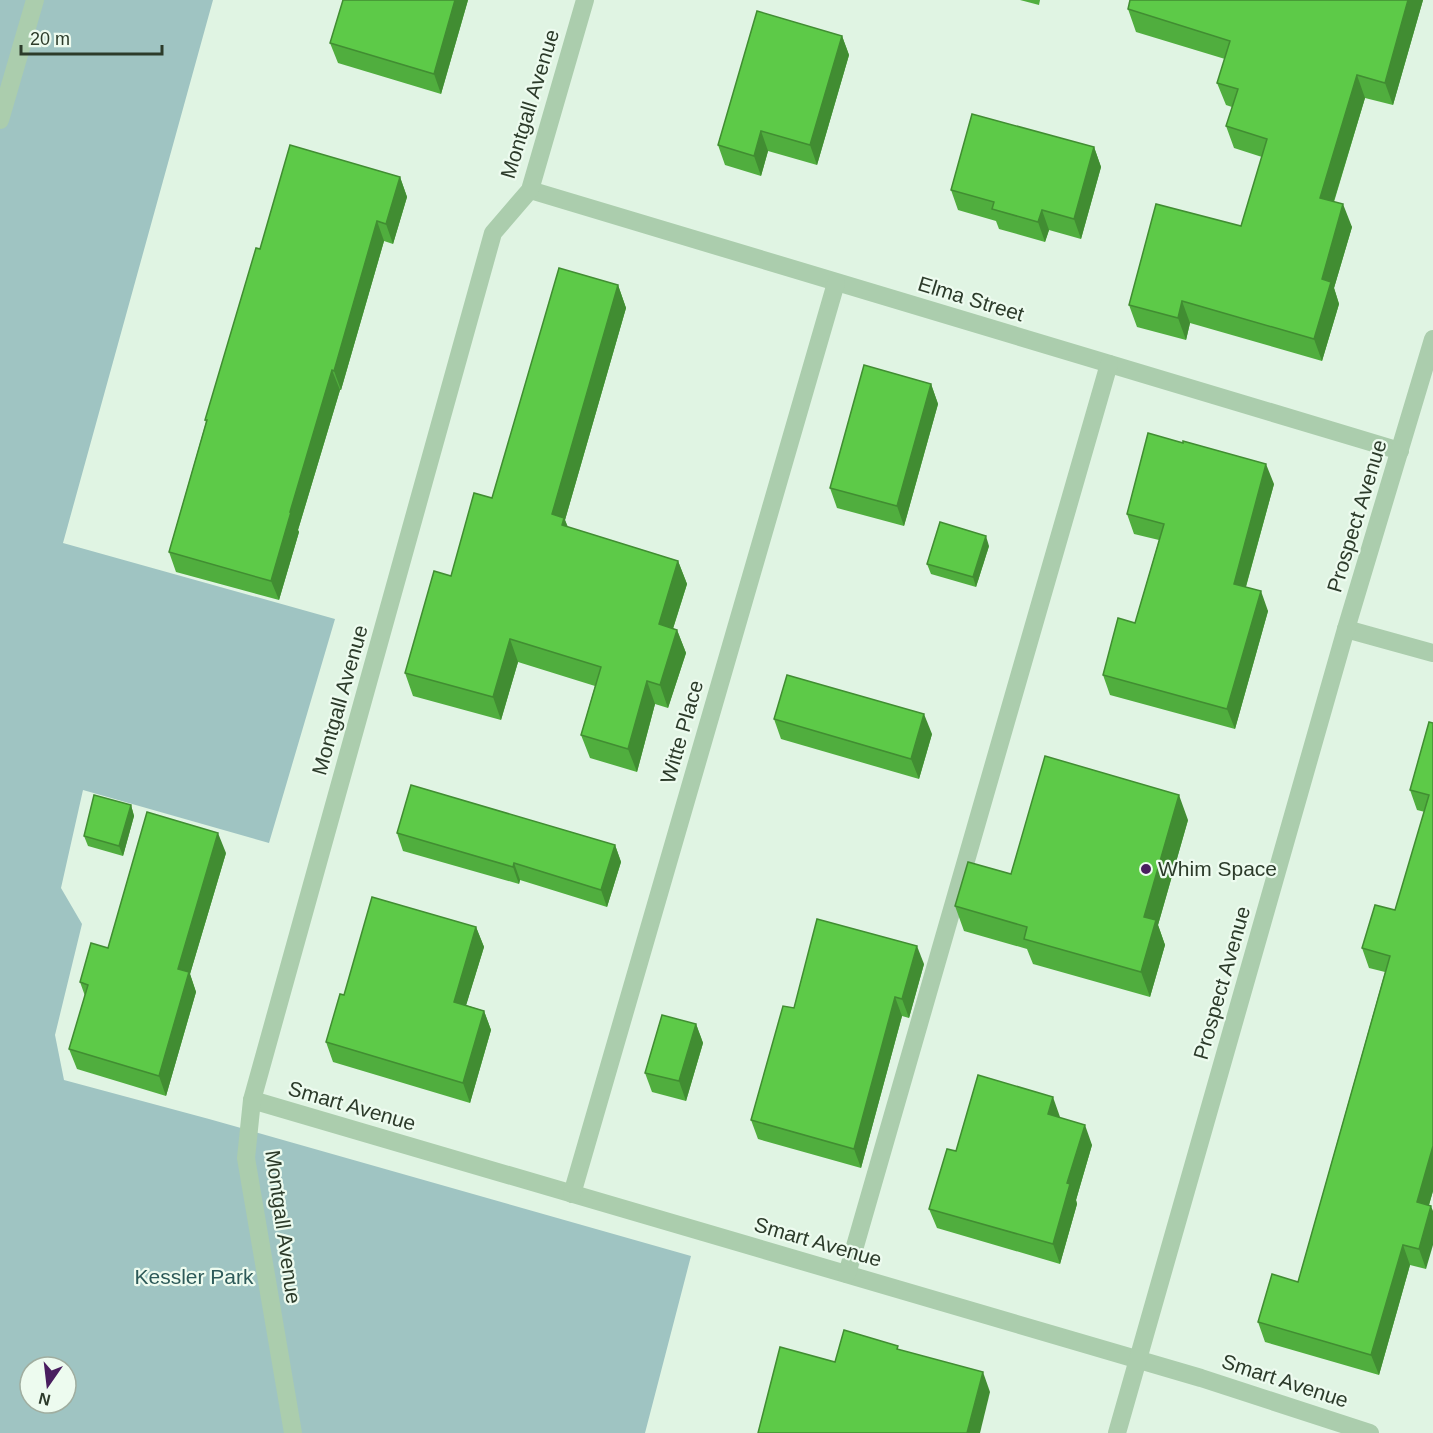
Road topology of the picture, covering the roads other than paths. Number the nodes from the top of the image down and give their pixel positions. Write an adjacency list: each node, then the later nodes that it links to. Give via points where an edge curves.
1 (35, 0): 3 (street)
2 (585, 0): 4 (street, Montgall Avenue)
3 (0, 120)
4 (530, 190): 5 (street, Elma Street); 11 (street, Montgall Avenue, via 493,233)
5 (836, 283): 7 (street, Elma Street); 12 (street, Witte Place)
6 (1433, 339): 8 (street, Prospect Avenue)
7 (1109, 364): 8 (street, Elma Street); 13 (street)
8 (1400, 451): 9 (street, Prospect Avenue)
9 (1346, 629): 10 (street); 14 (street, Prospect Avenue)
10 (1433, 654)
11 (252, 1100): 12 (street, Smart Avenue); 15 (street, Montgall Avenue, via 246,1158)
12 (572, 1194): 13 (street, Smart Avenue)
13 (847, 1274): 14 (street, Smart Avenue)
14 (1138, 1360): 16 (street, Prospect Avenue); 17 (street, Smart Avenue)
15 (293, 1433)
16 (1117, 1433)
17 (1370, 1433)

